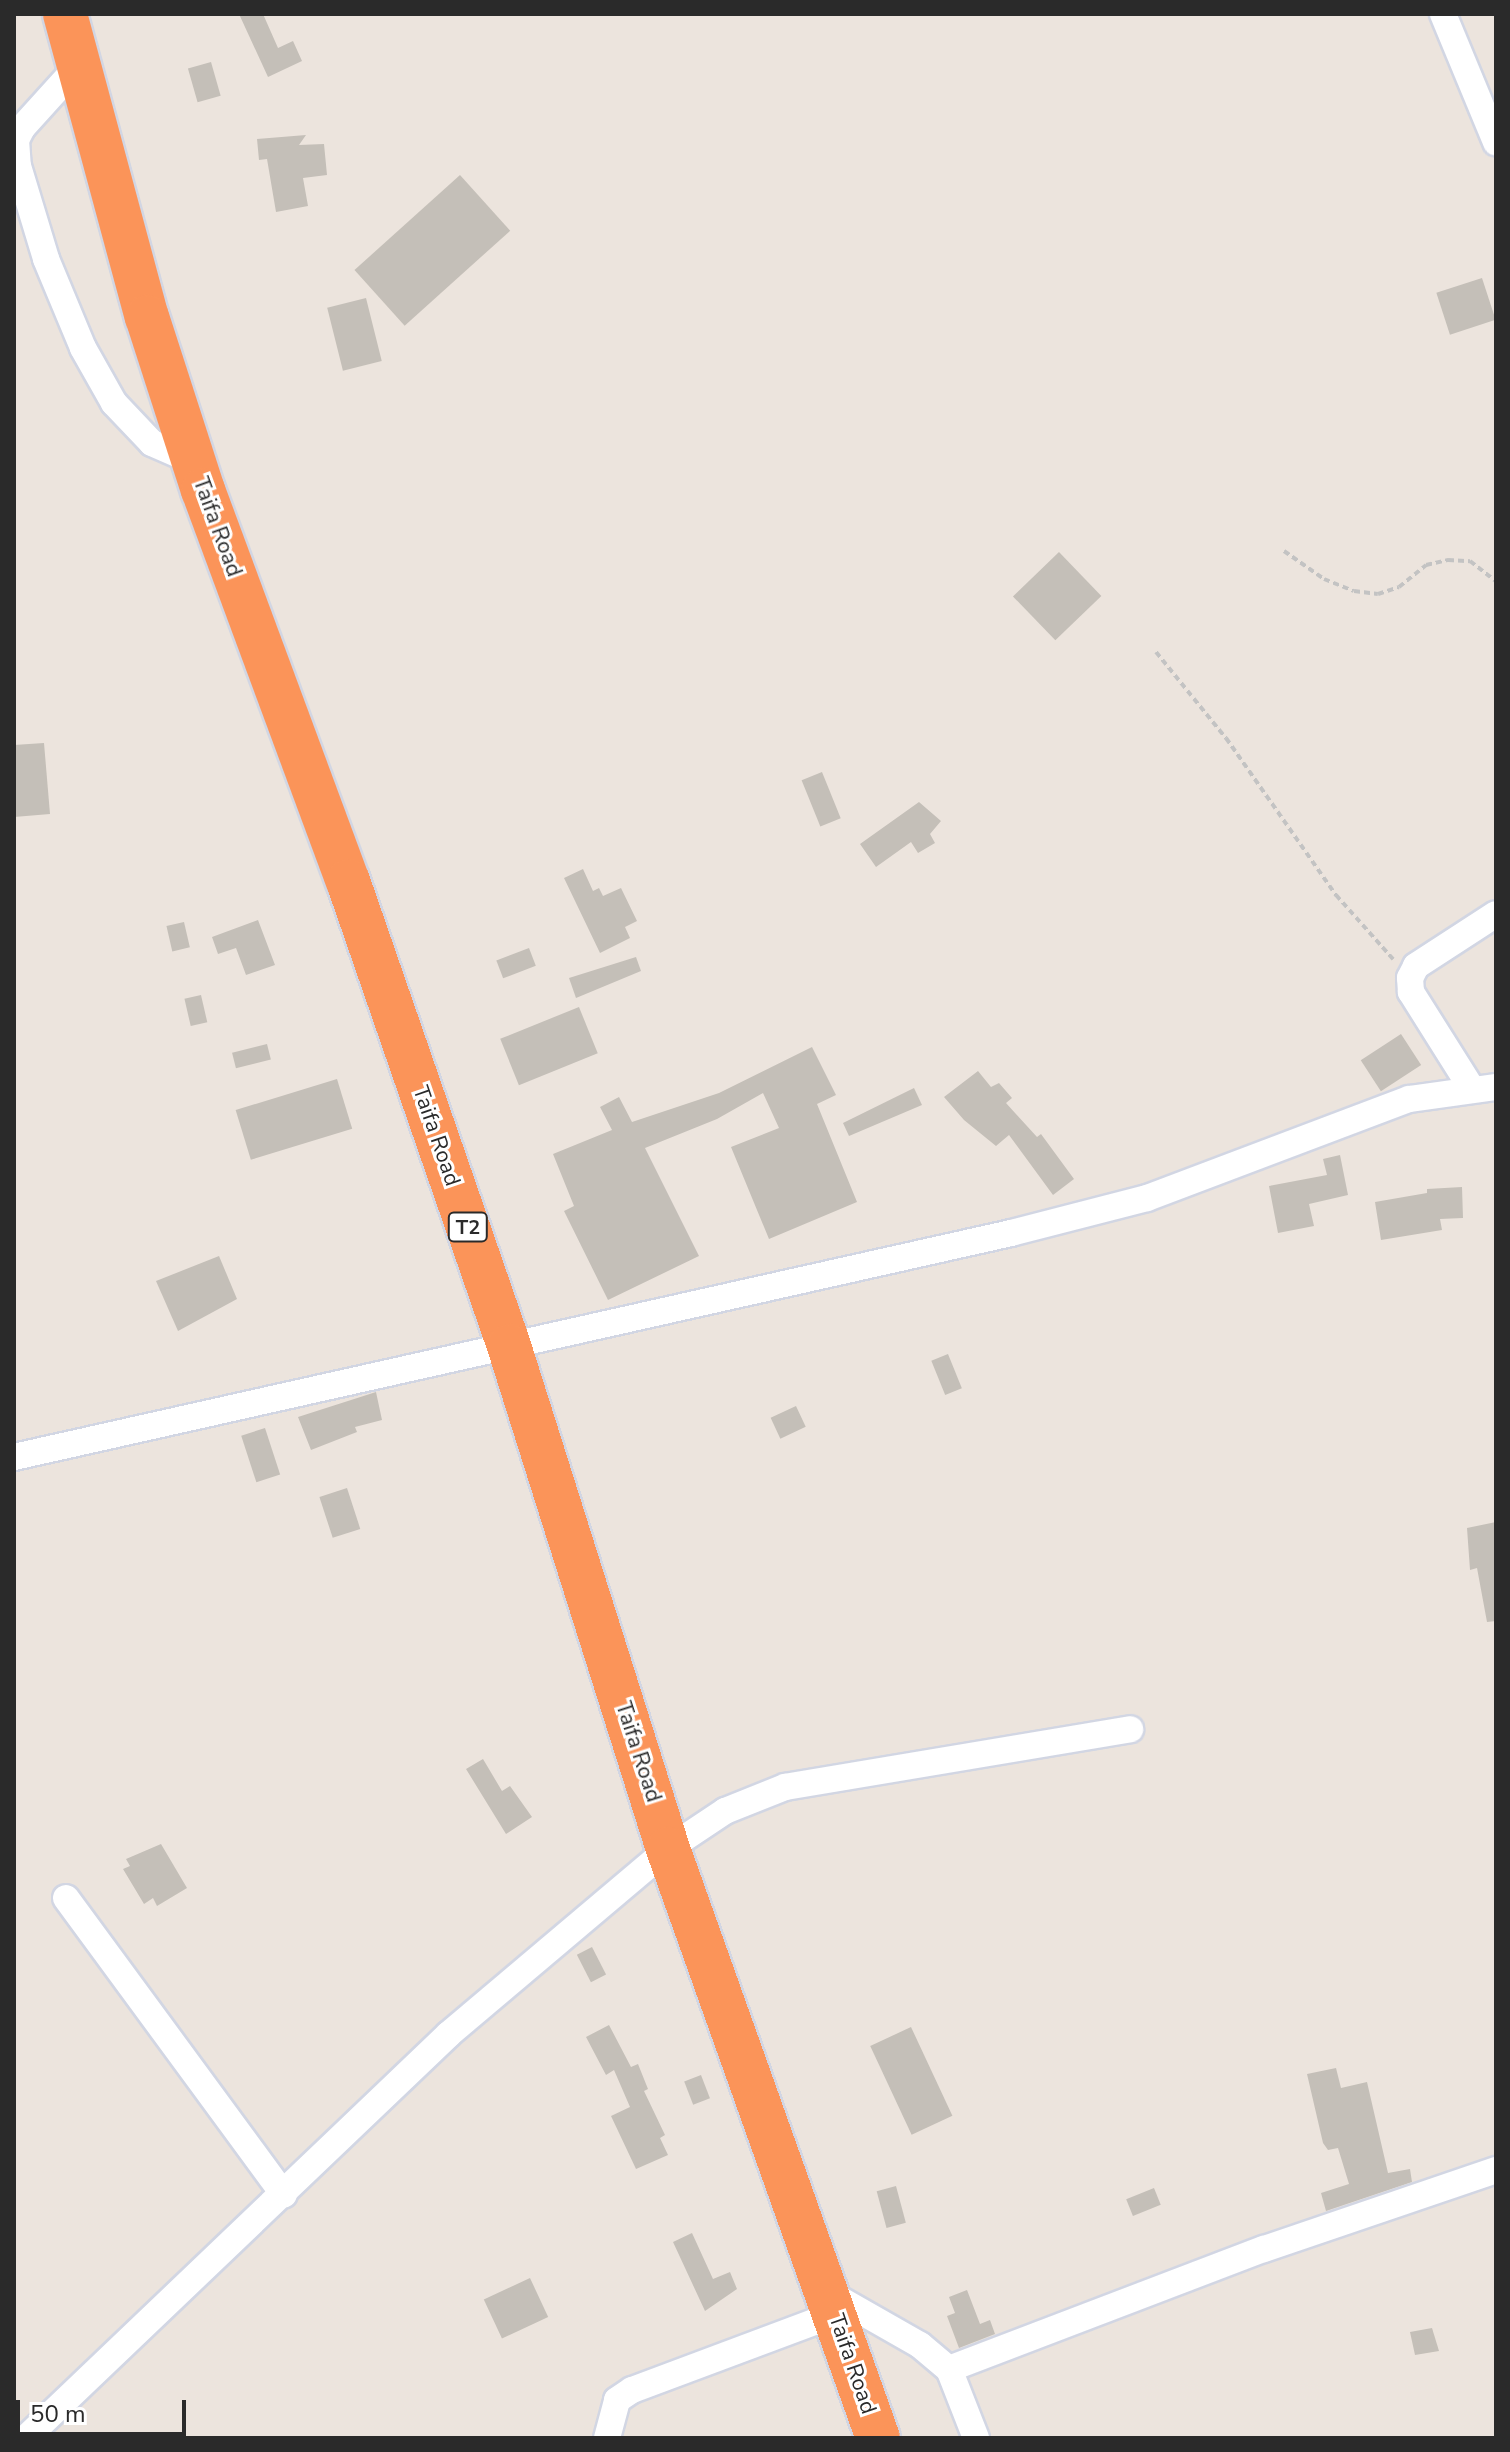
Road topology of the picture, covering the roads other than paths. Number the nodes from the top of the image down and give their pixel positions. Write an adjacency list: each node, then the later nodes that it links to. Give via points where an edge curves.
1 (65, 14): 3 (highway, Taifa Road / T2)
2 (1443, 14): 4 (street)
3 (78, 66): 5 (highway, Taifa Road / T2); 5 (street, via 22,128 16,140 18,166 46,259 83,348 114,403 152,443)
4 (1496, 142)
5 (193, 461): 8 (highway, Taifa Road / T2, via 348,881)
6 (1496, 914): 7 (street, via 1416,966 1410,978 1411,992)
7 (1484, 1088): 8 (street, via 1409,1099 1147,1198)
8 (509, 1346): 9 (street); 11 (highway, Taifa Road / T2)
9 (14, 1457)
10 (1130, 1729): 11 (street, via 785,1787 725,1811)
11 (668, 1849): 14 (street, via 449,2034); 15 (highway, Taifa Road / T2)
12 (66, 1898): 14 (street)
13 (1496, 2170): 16 (street, via 1264,2249)
14 (284, 2195): 17 (street)
15 (831, 2303): 16 (street, via 920,2345); 19 (street, via 632,2390 613,2407); 20 (highway, Taifa Road / T2)
16 (949, 2369): 21 (street)
17 (53, 2428): 18 (street)
18 (26, 2438)
19 (607, 2438)
20 (878, 2438)
21 (976, 2438)

